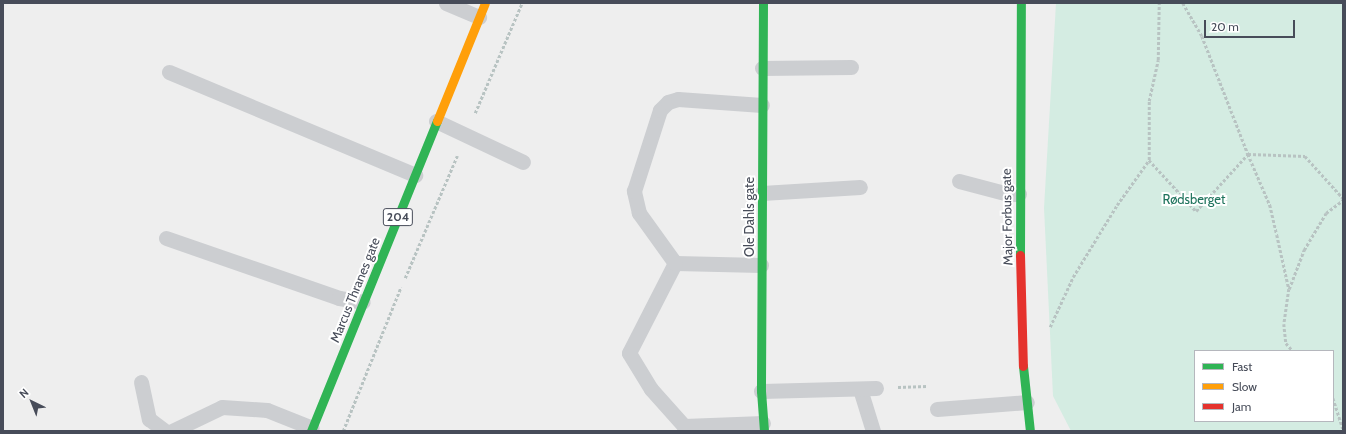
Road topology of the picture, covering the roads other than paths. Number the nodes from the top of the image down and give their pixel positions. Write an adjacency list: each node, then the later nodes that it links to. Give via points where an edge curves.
1 (446, 3): 5 (lane)
2 (485, 3): 5 (main road, Marcus Thranes gate / 204)
3 (763, 3): 7 (main road, Ole Dahls gate)
4 (1021, 3): 16 (main road, Major Forbus gate)
5 (479, 17): 10 (main road, Marcus Thranes gate / 204)
6 (851, 67): 7 (lane)
7 (762, 68): 9 (main road, Ole Dahls gate)
8 (169, 72): 12 (lane)
9 (762, 104): 15 (main road, Ole Dahls gate); 18 (lane, via 678,99 668,102 660,110 634,190 635,202 639,212)
10 (436, 121): 11 (lane); 12 (main road, Marcus Thranes gate / 204)
11 (523, 162)
12 (415, 175): 20 (main road, Marcus Thranes gate / 204)
13 (959, 181): 16 (lane, via 1008,194)
14 (860, 186): 15 (lane)
15 (762, 193): 19 (main road, Ole Dahls gate)
16 (1019, 194): 25 (main road, Major Forbus gate, via 1023,384)
17 (166, 238): 20 (lane, via 339,298)
18 (675, 264): 19 (lane); 27 (lane, via 629,353 651,389 684,426)
19 (761, 265): 24 (main road, Ole Dahls gate)
20 (363, 302): 28 (main road, Marcus Thranes gate / 204)
21 (141, 382): 29 (lane, via 149,419)
22 (876, 388): 23 (lane)
23 (860, 389): 24 (lane); 31 (lane)
24 (761, 391): 27 (main road, Ole Dahls gate)
25 (1027, 402): 26 (lane); 32 (main road, Major Forbus gate)
26 (937, 409)
27 (763, 427)
28 (312, 429): 30 (lane, via 267,410 222,407)
29 (165, 431)
30 (172, 431)
31 (873, 431)
32 (1030, 431)

